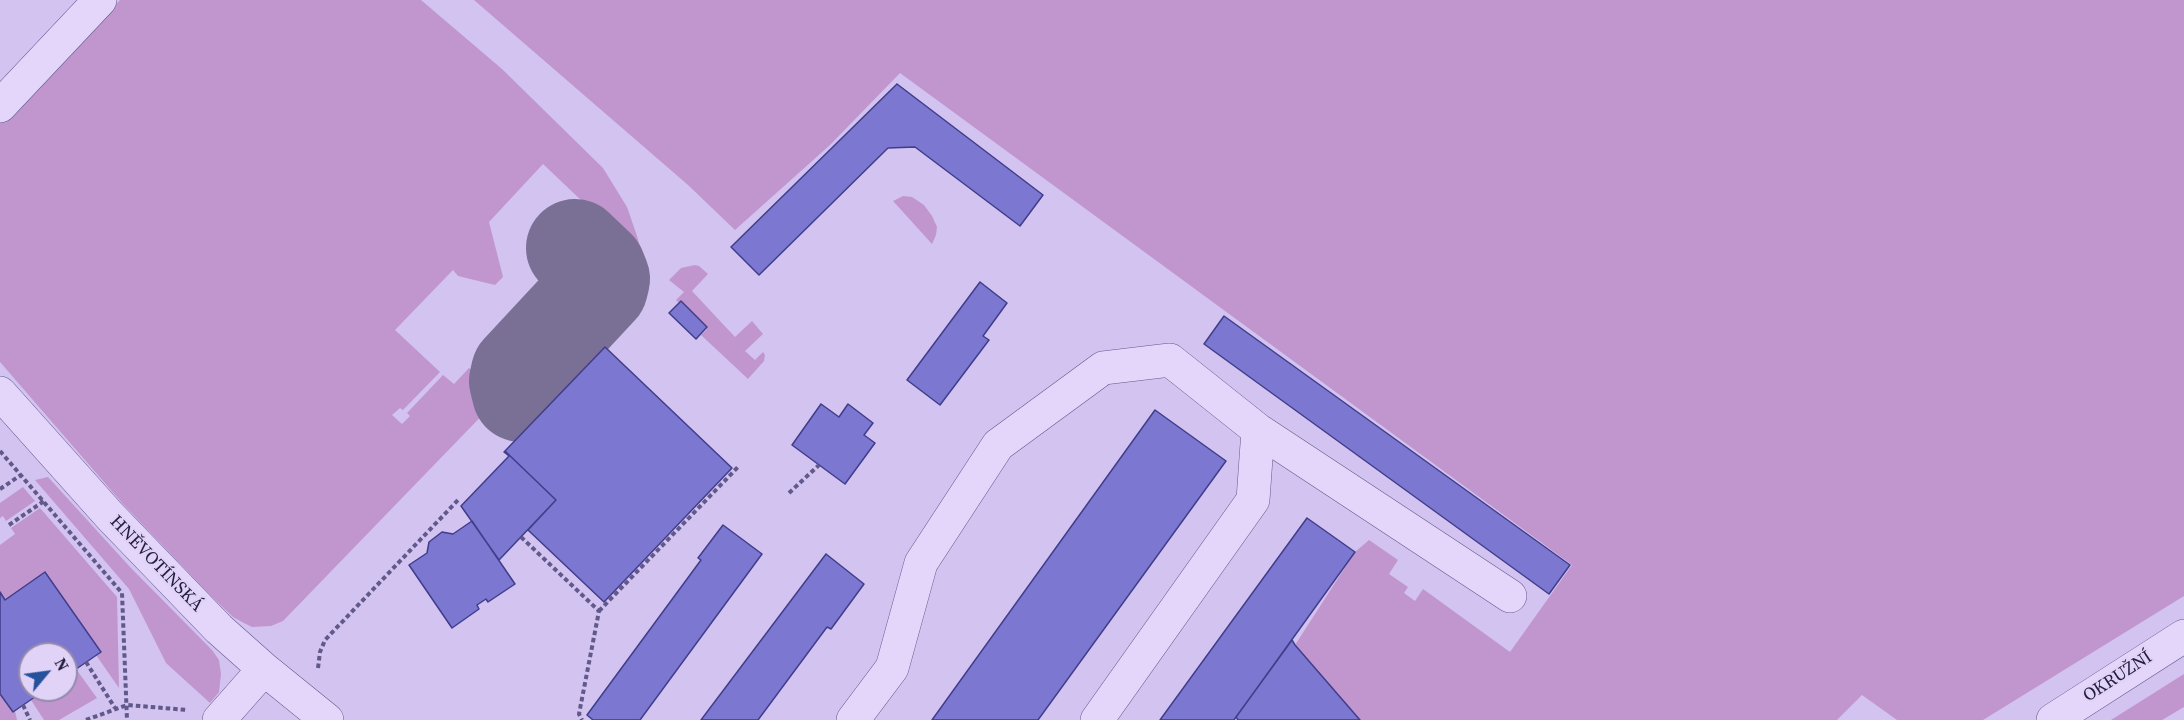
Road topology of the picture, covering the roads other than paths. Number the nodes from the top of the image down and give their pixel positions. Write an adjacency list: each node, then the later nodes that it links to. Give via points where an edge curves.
1 (100, 0): 2 (street)
2 (0, 106)
3 (0, 393): 7 (street, HNĚVOTÍNSKÁ, via 164,574)
4 (1258, 430): 5 (street); 10 (street, via 1170,360 1103,368 998,445 921,563 892,668); 11 (street, via 1253,500)
5 (1510, 596)
6 (2184, 636): 12 (street, OKRUŽNÍ)
7 (264, 669): 8 (street); 9 (street, HNĚVOTÍNSKÁ)
8 (206, 715)
9 (327, 720)
10 (853, 720)
11 (1097, 720)
12 (2053, 720)

